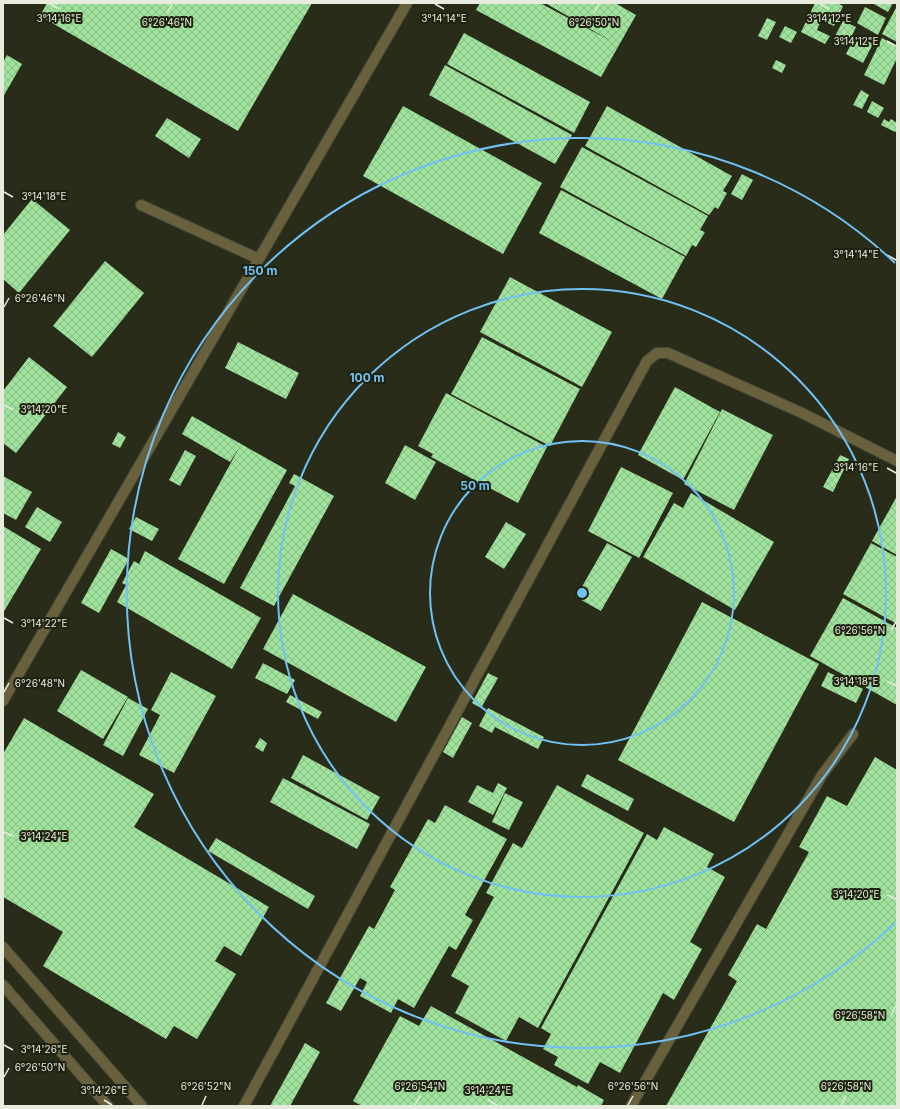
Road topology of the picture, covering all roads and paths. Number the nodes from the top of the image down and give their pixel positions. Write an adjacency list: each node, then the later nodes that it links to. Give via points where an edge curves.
1 (407, 3): 3 (street)
2 (141, 205): 3 (street)
3 (259, 259): 5 (street)
4 (897, 461): 11 (street, via 802,413 668,354 657,353 647,361)
5 (3, 701)
6 (853, 734): 12 (street, via 822,774)
7 (3, 947): 10 (street)
8 (3, 985): 9 (street)
9 (108, 1106)
10 (142, 1106)
11 (244, 1106)
12 (630, 1106)

